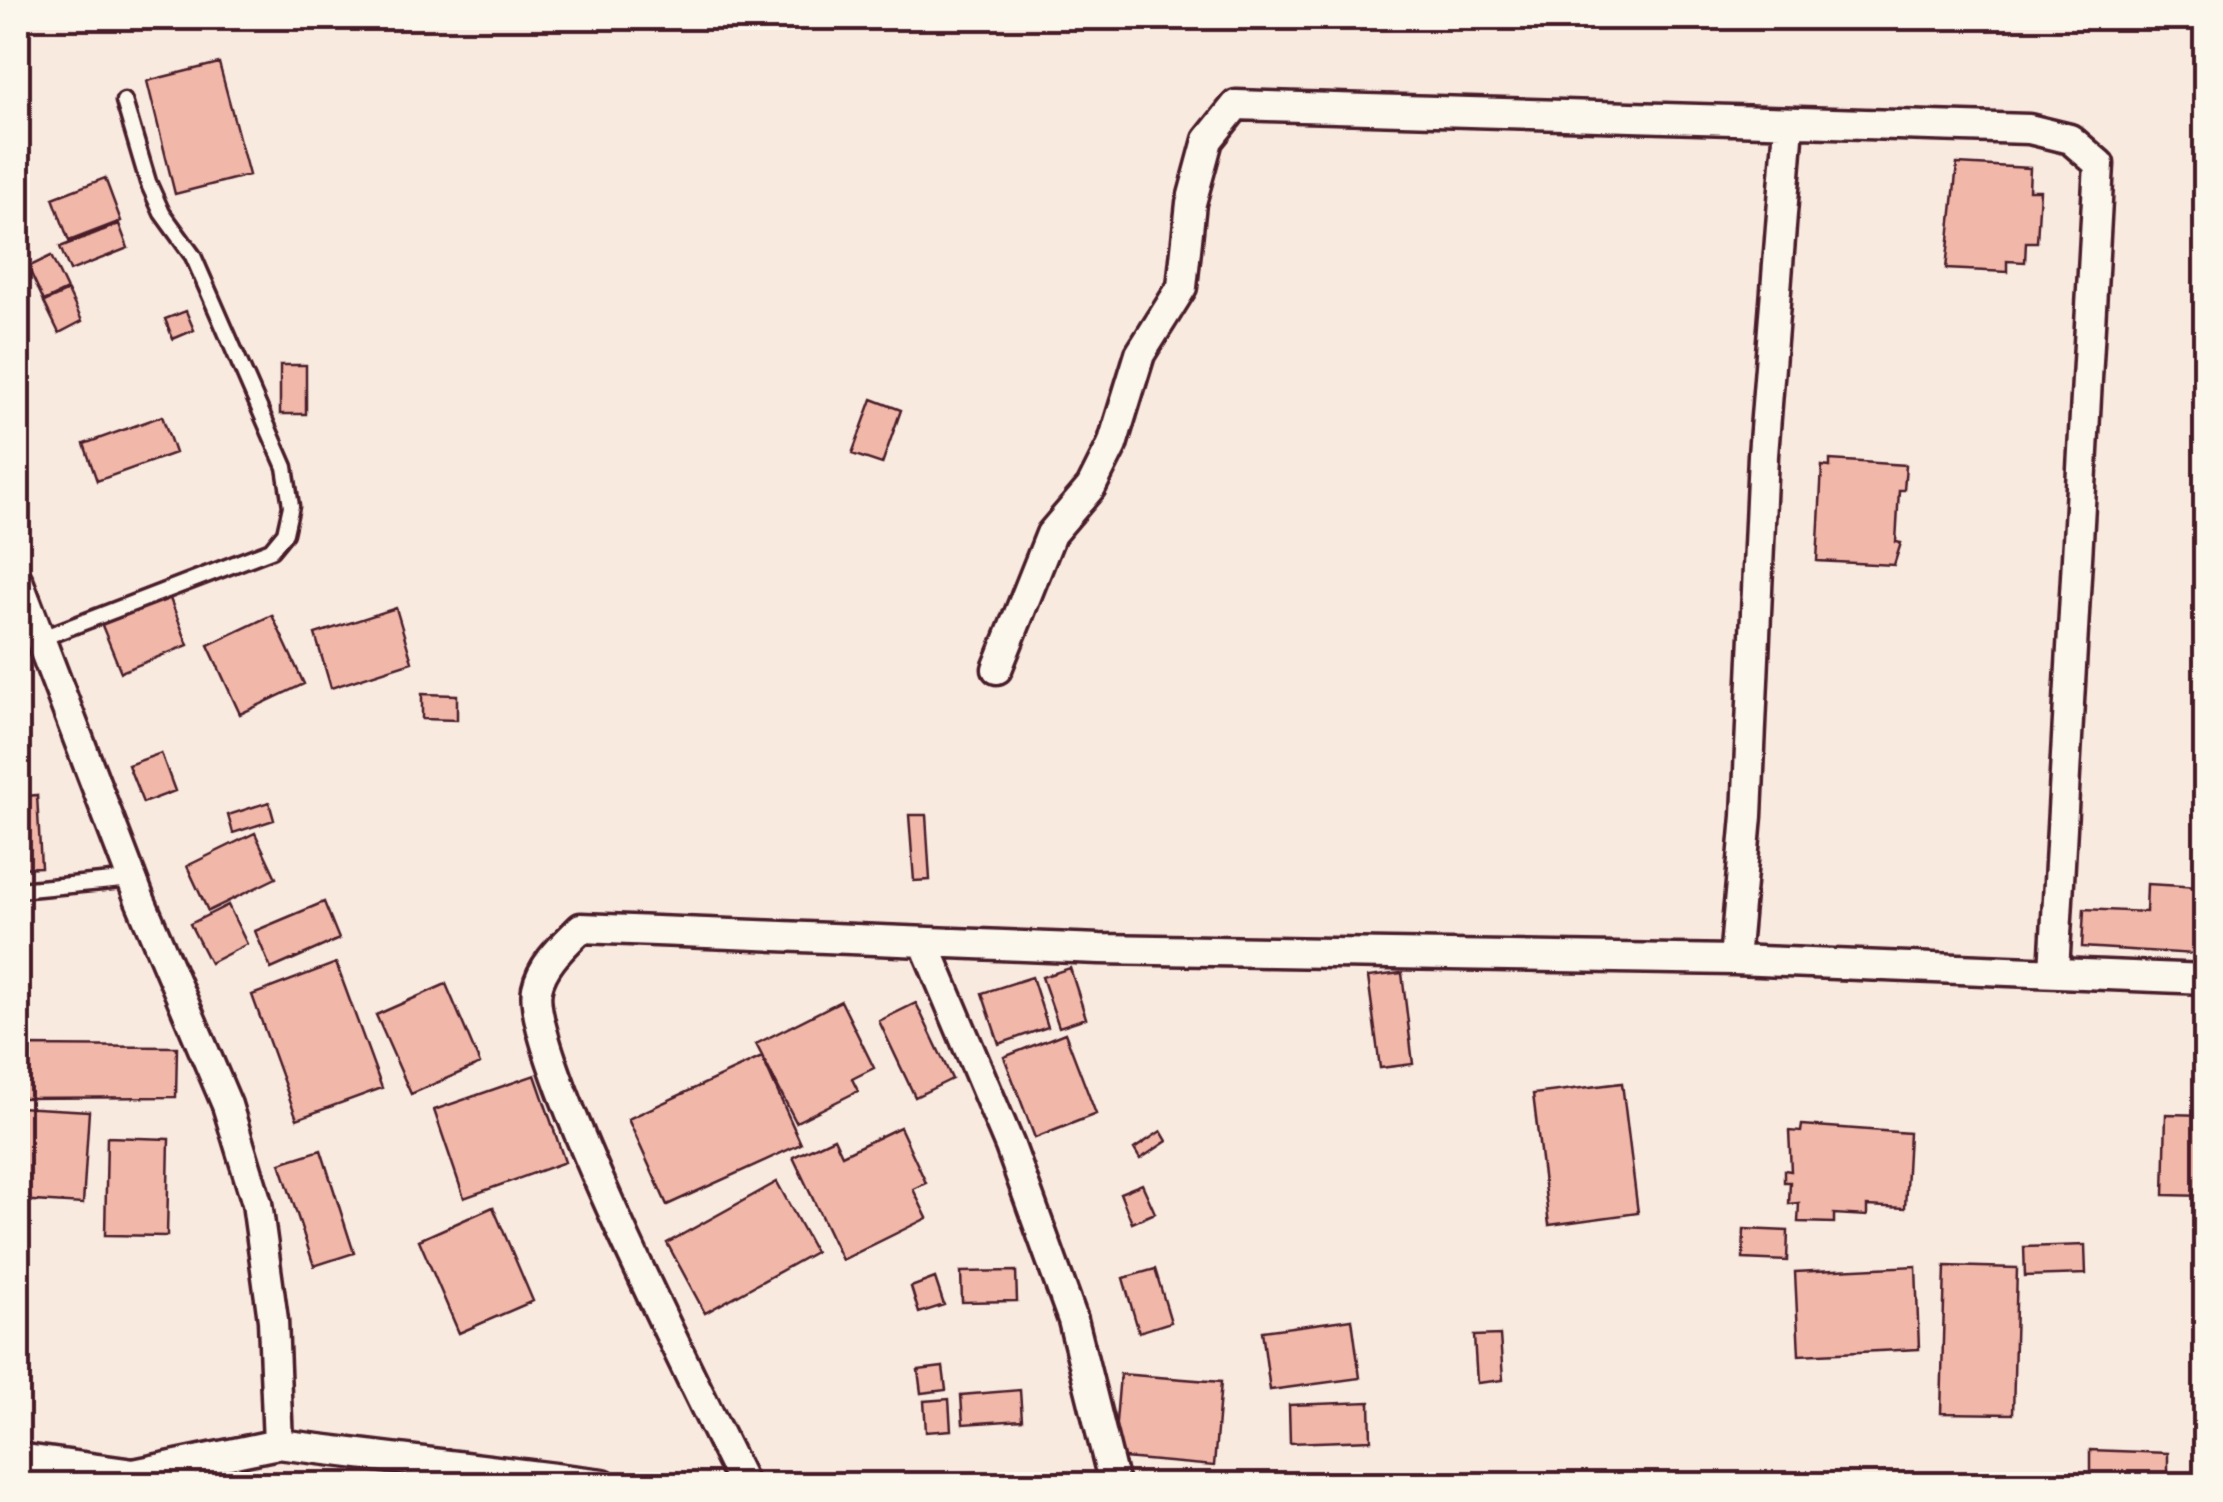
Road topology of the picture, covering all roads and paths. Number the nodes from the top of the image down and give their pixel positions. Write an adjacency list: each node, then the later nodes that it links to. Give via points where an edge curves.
1 (124, 101): 4 (lane, via 148,182 193,256 285,467 291,506 285,533 271,550)
2 (1789, 125): 5 (street, via 1236,105 1208,140 1191,203 1182,288 1140,354 1112,445 1091,487 1051,534); 9 (street); 10 (street, via 2029,129 2070,139 2099,164)
3 (18, 581): 4 (street)
4 (42, 638): 6 (street)
5 (997, 669)
6 (133, 879): 7 (lane); 12 (street, via 226,1105 257,1204 272,1304)
7 (18, 890)
8 (924, 942): 9 (street); 16 (street, via 581,928 550,960 536,990 544,1041 607,1196); 17 (street, via 1010,1146 1073,1320)
9 (1734, 960): 10 (street)
10 (2054, 972): 11 (street)
11 (2206, 979)
12 (278, 1444): 14 (street); 15 (street)
13 (18, 1458): 14 (street)
14 (134, 1479)
15 (602, 1484)
16 (743, 1484)
17 (1114, 1484)

